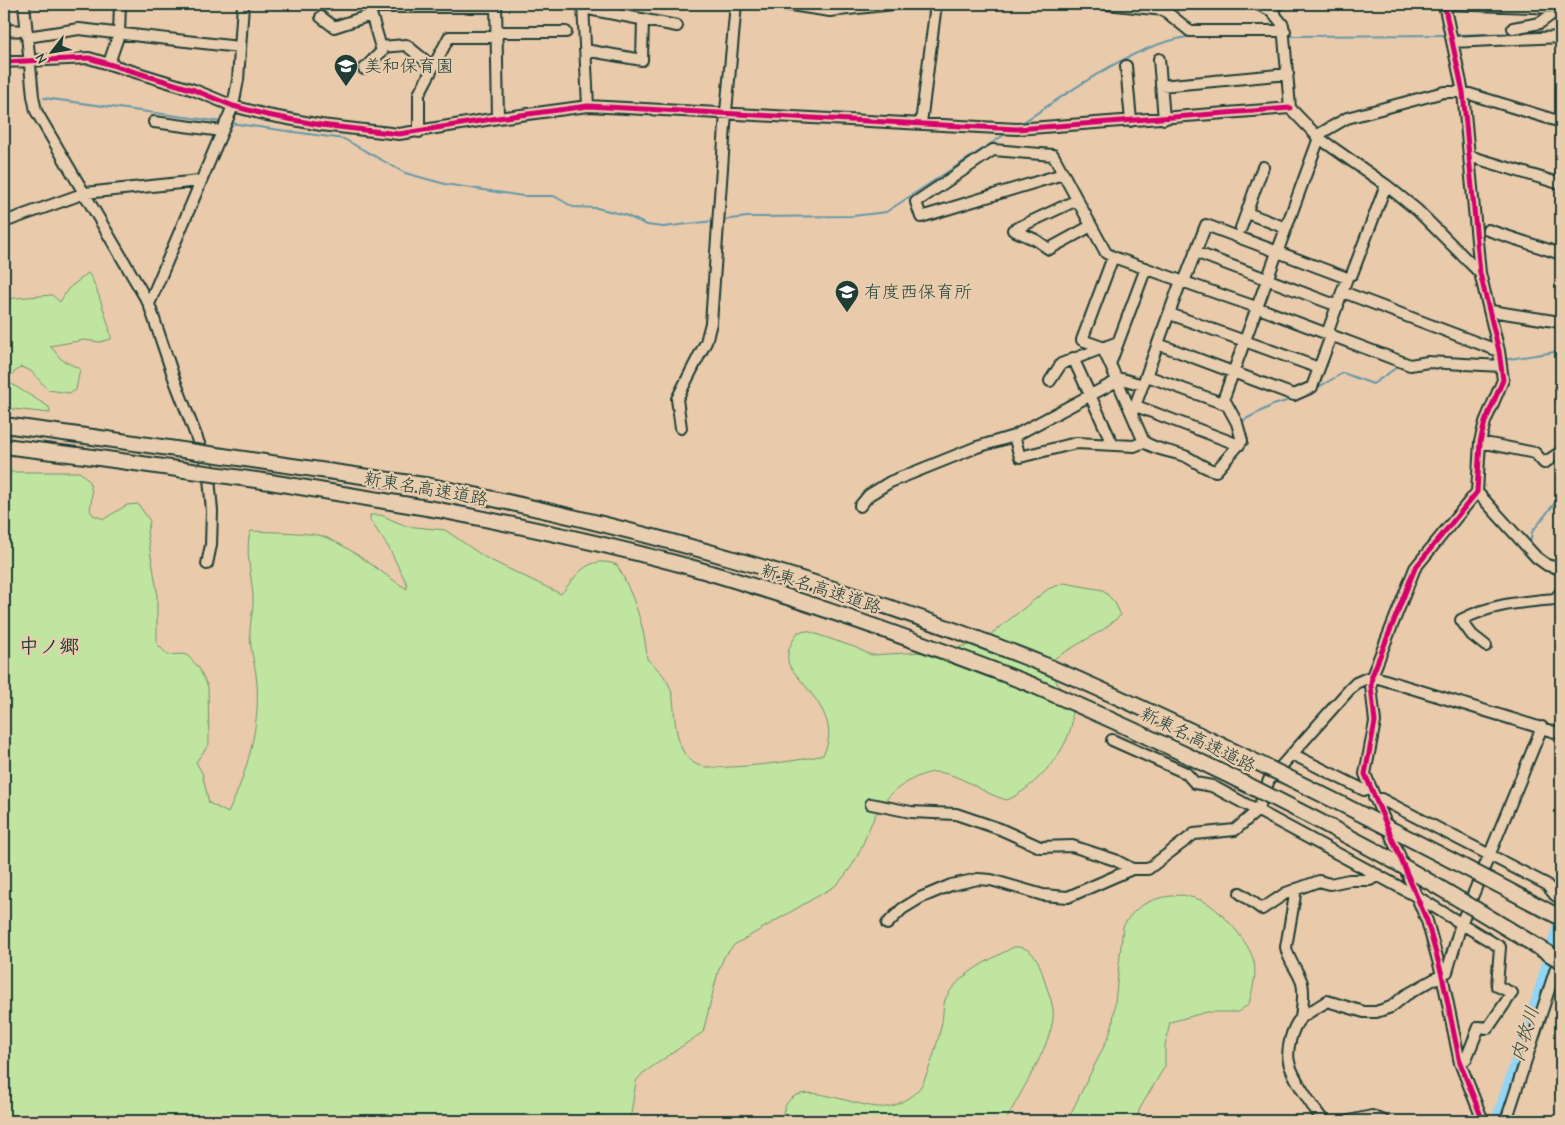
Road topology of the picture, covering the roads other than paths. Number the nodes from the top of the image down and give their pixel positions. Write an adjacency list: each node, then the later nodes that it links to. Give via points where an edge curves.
1 (24, 4): 22 (street)
2 (120, 4): 23 (street)
3 (243, 4): 28 (street)
4 (736, 4): 43 (street)
5 (784, 4): 6 (street, via 820,11)
6 (894, 4)
7 (936, 4): 49 (street)
8 (1106, 4): 20 (street, via 1164,10 1190,31)
9 (1279, 4): 11 (street)
10 (496, 5): 14 (street, via 369,7); 24 (street)
11 (1260, 5): 20 (street, via 1279,18)
12 (583, 6): 16 (street); 29 (street)
13 (1560, 7): 18 (street, via 1540,23); 26 (street, via 1444,4)
14 (371, 15): 15 (street, via 334,27); 27 (street)
15 (321, 17)
16 (643, 19): 17 (street); 29 (street, via 642,60)
17 (677, 26)
18 (1513, 28)
19 (4, 30): 22 (street)
20 (1284, 31): 37 (street)
21 (566, 32): 24 (street)
22 (27, 34): 23 (street, via 79,29); 31 (street)
23 (119, 34): 28 (street); 33 (street)
24 (496, 35): 35 (street, via 449,37); 44 (street)
25 (1561, 37): 26 (street)
26 (1450, 38): 39 (street)
27 (381, 47): 35 (street, via 406,45); 36 (street, via 382,51)
28 (239, 48): 40 (street)
29 (585, 50): 41 (street)
30 (1159, 59): 38 (street)
31 (30, 60): 32 (street); 33 (street, via 89,58); 59 (street, via 36,110)
32 (4, 62)
33 (109, 63): 40 (street)
34 (1126, 66): 46 (street)
35 (433, 67): 51 (street, via 419,94)
36 (364, 69)
37 (1288, 74): 38 (street); 42 (street)
38 (1161, 86): 45 (street)
39 (1463, 92): 48 (street); 52 (street, via 1444,92 1347,118); 53 (street)
40 (233, 106): 50 (street); 51 (street, via 321,124 400,134)
41 (588, 106): 43 (street); 44 (street)
42 (1290, 108): 45 (street); 52 (street)
43 (726, 112): 49 (street); 101 (street, via 711,324 706,342 677,399)
44 (498, 118): 51 (street)
45 (1164, 119): 46 (street)
46 (1131, 121): 49 (street, via 1012,129)
47 (154, 122): 50 (street)
48 (1561, 122)
49 (921, 123)
50 (222, 131): 56 (street)
51 (419, 132)
52 (1318, 137): 58 (street); 65 (street)
53 (1469, 156): 57 (street); 72 (street)
54 (1263, 167): 61 (street)
55 (1063, 174): 55 (street, via 1053,155 993,150 916,202 920,217); 60 (street)
56 (199, 182): 59 (street); 77 (street)
57 (1561, 184)
58 (1386, 185): 72 (street, via 1417,210); 73 (street)
59 (85, 193): 62 (street); 77 (street)
60 (1077, 200): 63 (street); 63 (street, via 1013,230 1049,249)
61 (1247, 213): 64 (street); 65 (street)
62 (4, 222)
63 (1091, 226): 70 (street, via 1106,253)
64 (1241, 228)
65 (1286, 228): 67 (street)
66 (1488, 230): 69 (street)
67 (1277, 251): 68 (street, via 1206,225); 74 (street); 76 (street, via 1347,278)
68 (1195, 252): 74 (street); 75 (street)
69 (1561, 254)
70 (1113, 257): 71 (street); 87 (street, via 1082,340)
71 (1146, 268): 75 (street); 85 (street)
72 (1480, 273): 80 (street)
73 (1352, 274)
74 (1266, 279): 78 (street); 79 (street)
75 (1182, 281): 79 (street); 81 (street)
76 (1343, 292): 78 (street); 88 (street)
77 (149, 304): 111 (street, via 174,381 208,467 212,511)
78 (1338, 306): 83 (street)
79 (1256, 307): 83 (street); 84 (street)
80 (1491, 311): 82 (street, via 1560,322); 88 (street)
81 (1170, 314): 84 (street); 86 (street)
82 (1561, 318)
83 (1329, 335): 91 (street, via 1410,365 1428,362); 92 (street)
84 (1245, 341): 92 (street); 93 (street)
85 (1118, 342): 87 (street); 90 (street)
86 (1158, 344): 93 (street); 94 (street)
87 (1102, 347): 89 (street); 90 (street)
88 (1499, 351): 91 (street)
89 (1073, 358): 96 (street, via 1061,364); 97 (street)
90 (1110, 364): 95 (street)
91 (1501, 366): 104 (street, via 1502,380)
92 (1320, 368): 93 (street, via 1312,387 1294,395)
93 (1233, 371): 98 (street)
94 (1145, 380): 95 (street); 98 (street, via 1222,403); 99 (street)
95 (1117, 381): 97 (street); 99 (street)
96 (1050, 382)
97 (1090, 396): 102 (street); 105 (street)
98 (1224, 399): 106 (street, via 1237,423 1242,442)
99 (1134, 410): 103 (street); 106 (street)
100 (4, 425): 130 (highway, 新東名高速道路, bridge, via 431,486 538,508 804,578 1045,665 1211,739)
101 (681, 428)
102 (1014, 436): 105 (street, via 1020,457 1076,443); 110 (street, via 977,447 890,482 869,495)
103 (1144, 442): 105 (street, via 1134,446); 106 (street, via 1216,471)
104 (1480, 442): 108 (street, via 1535,453 1544,463); 109 (street)
105 (1112, 443)
106 (1239, 445)
107 (4, 446): 134 (highway, 新東名高速道路, bridge, via 280,484 439,510 597,543 698,570 886,630 1030,684 1190,756 1381,855)
108 (1561, 452)
109 (1477, 492): 112 (street, via 1536,557); 115 (street, via 1415,568)
110 (860, 506)
111 (207, 564)
112 (1561, 569)
113 (1561, 592): 114 (street, via 1555,599 1506,604 1461,620 1472,636)
114 (1486, 646)
115 (1372, 676): 116 (street); 119 (street, via 1356,683); 120 (street, via 1375,722 1366,774)
116 (1542, 727): 117 (street); 123 (street)
117 (1561, 734)
118 (1112, 740): 122 (street)
119 (1292, 754): 120 (street); 122 (street, via 1269,780)
120 (1372, 793): 123 (street); 128 (street)
121 (871, 804): 124 (street, via 911,812 956,814 1040,847 1072,846)
122 (1258, 810): 124 (street, via 1235,830 1194,834 1148,869); 125 (street)
123 (1491, 855): 129 (street, via 1546,884); 132 (street)
124 (1132, 868): 131 (street, via 1068,897 1043,895 978,878 920,898)
125 (1378, 876): 126 (street, via 1370,880 1330,884 1319,881); 128 (street)
126 (1296, 889): 127 (street, via 1262,909); 136 (street, via 1286,947 1302,982)
127 (1240, 892)
128 (1416, 896): 132 (street); 135 (street, via 1427,921)
129 (1560, 898)
130 (1561, 918)
131 (887, 924)
132 (1461, 924): 135 (street, via 1447,972); 137 (street, via 1500,947 1497,986 1512,993 1488,1028 1479,1027 1466,1059)
133 (1561, 953): 142 (street)
134 (1561, 961)
135 (1442, 975): 136 (street, via 1391,1007 1376,1012 1364,1012 1327,1001); 137 (street)
136 (1301, 1018): 138 (street, via 1288,1050 1289,1063 1311,1106)
137 (1460, 1063): 141 (street)
138 (1324, 1121)
139 (1349, 1121): 140 (street, via 1372,1116)
140 (1384, 1121)
141 (1483, 1121)
142 (1506, 1121)

